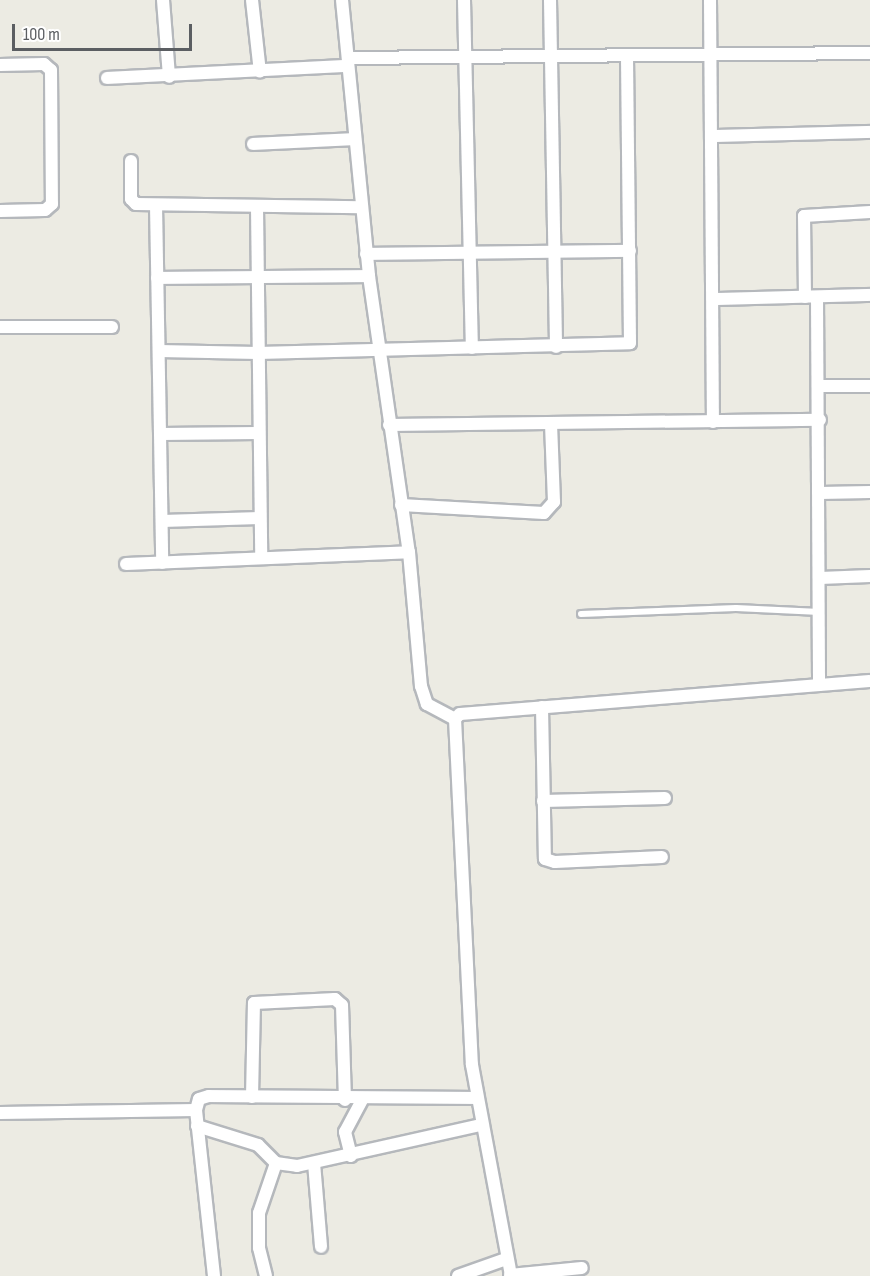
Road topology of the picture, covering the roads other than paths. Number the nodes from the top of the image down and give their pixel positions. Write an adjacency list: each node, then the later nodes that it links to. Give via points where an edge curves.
1 (163, 0): 15 (street)
2 (252, 0): 14 (street)
3 (342, 0): 12 (street)
4 (464, 0): 8 (street)
5 (550, 0): 9 (street)
6 (710, 0): 11 (street)
7 (870, 53): 11 (street)
8 (465, 54): 9 (street); 12 (street); 30 (street)
9 (550, 55): 10 (street); 29 (street)
10 (627, 55): 11 (street); 27 (street)
11 (711, 55): 18 (street)
12 (348, 62): 14 (street); 19 (street)
13 (0, 65): 25 (street, via 45,64 51,70 52,204 45,210)
14 (260, 72): 15 (street)
15 (169, 77): 16 (street)
16 (107, 78)
17 (870, 132): 18 (street)
18 (712, 136): 36 (street)
19 (356, 139): 20 (street); 24 (street)
20 (253, 144)
21 (131, 161): 22 (street, via 132,203)
22 (156, 205): 23 (street); 32 (street)
23 (257, 207): 24 (street); 33 (street)
24 (361, 207): 28 (street)
25 (0, 211)
26 (870, 212): 35 (street, via 804,216)
27 (630, 252): 29 (street); 39 (street, via 630,343)
28 (366, 254): 30 (street); 31 (street)
29 (553, 254): 30 (street); 39 (street)
30 (468, 255): 40 (street)
31 (369, 276): 33 (street); 41 (street)
32 (157, 278): 33 (street); 42 (street)
33 (256, 278): 43 (street)
34 (870, 295): 35 (street)
35 (811, 297): 36 (street); 45 (street)
36 (714, 299): 47 (street)
37 (0, 327): 38 (street)
38 (112, 327)
39 (556, 347): 40 (street)
40 (471, 348): 41 (street)
41 (378, 349): 43 (street); 48 (street)
42 (159, 351): 43 (street); 51 (street)
43 (258, 353): 50 (street)
44 (870, 386): 45 (street)
45 (819, 387): 46 (street)
46 (820, 420): 47 (street); 53 (street)
47 (713, 422): 49 (street)
48 (389, 425): 49 (street); 54 (street)
49 (551, 425): 54 (street, via 554,502 544,513)
50 (258, 433): 51 (street); 55 (street)
51 (161, 434): 56 (street)
52 (870, 492): 53 (street)
53 (820, 493): 62 (street)
54 (401, 505): 57 (street)
55 (260, 518): 56 (street); 58 (street)
56 (162, 521): 59 (street)
57 (409, 552): 58 (street); 68 (street, via 423,696 435,712)
58 (261, 558): 59 (street)
59 (162, 563): 60 (street)
60 (126, 564)
61 (870, 576): 62 (street)
62 (820, 578): 63 (street)
63 (820, 612): 64 (lane, via 736,608); 66 (street)
64 (581, 614)
65 (870, 681): 66 (street)
66 (819, 685): 67 (street)
67 (542, 707): 68 (street, via 460,714); 70 (street)
68 (455, 719): 73 (street)
69 (664, 798): 70 (street)
70 (543, 801): 71 (street, via 544,852 548,861)
71 (662, 857)
72 (252, 1097): 74 (street); 74 (street, via 255,1003 335,999 342,1005); 76 (street, via 204,1097 196,1104)
73 (475, 1098): 75 (street); 78 (street)
74 (345, 1100): 75 (street)
75 (362, 1100): 80 (street, via 345,1132)
76 (196, 1110): 77 (street); 79 (street)
77 (0, 1113)
78 (480, 1125): 80 (street); 84 (street)
79 (197, 1126): 81 (street, via 258,1145); 87 (street)
80 (351, 1155): 82 (street)
81 (276, 1163): 82 (street); 88 (street, via 259,1213 259,1248)
82 (314, 1163): 83 (street)
83 (321, 1247)
84 (506, 1259): 86 (street); 89 (street)
85 (582, 1268): 86 (street)
86 (510, 1275)
87 (214, 1276)
88 (266, 1276)
89 (458, 1276)

